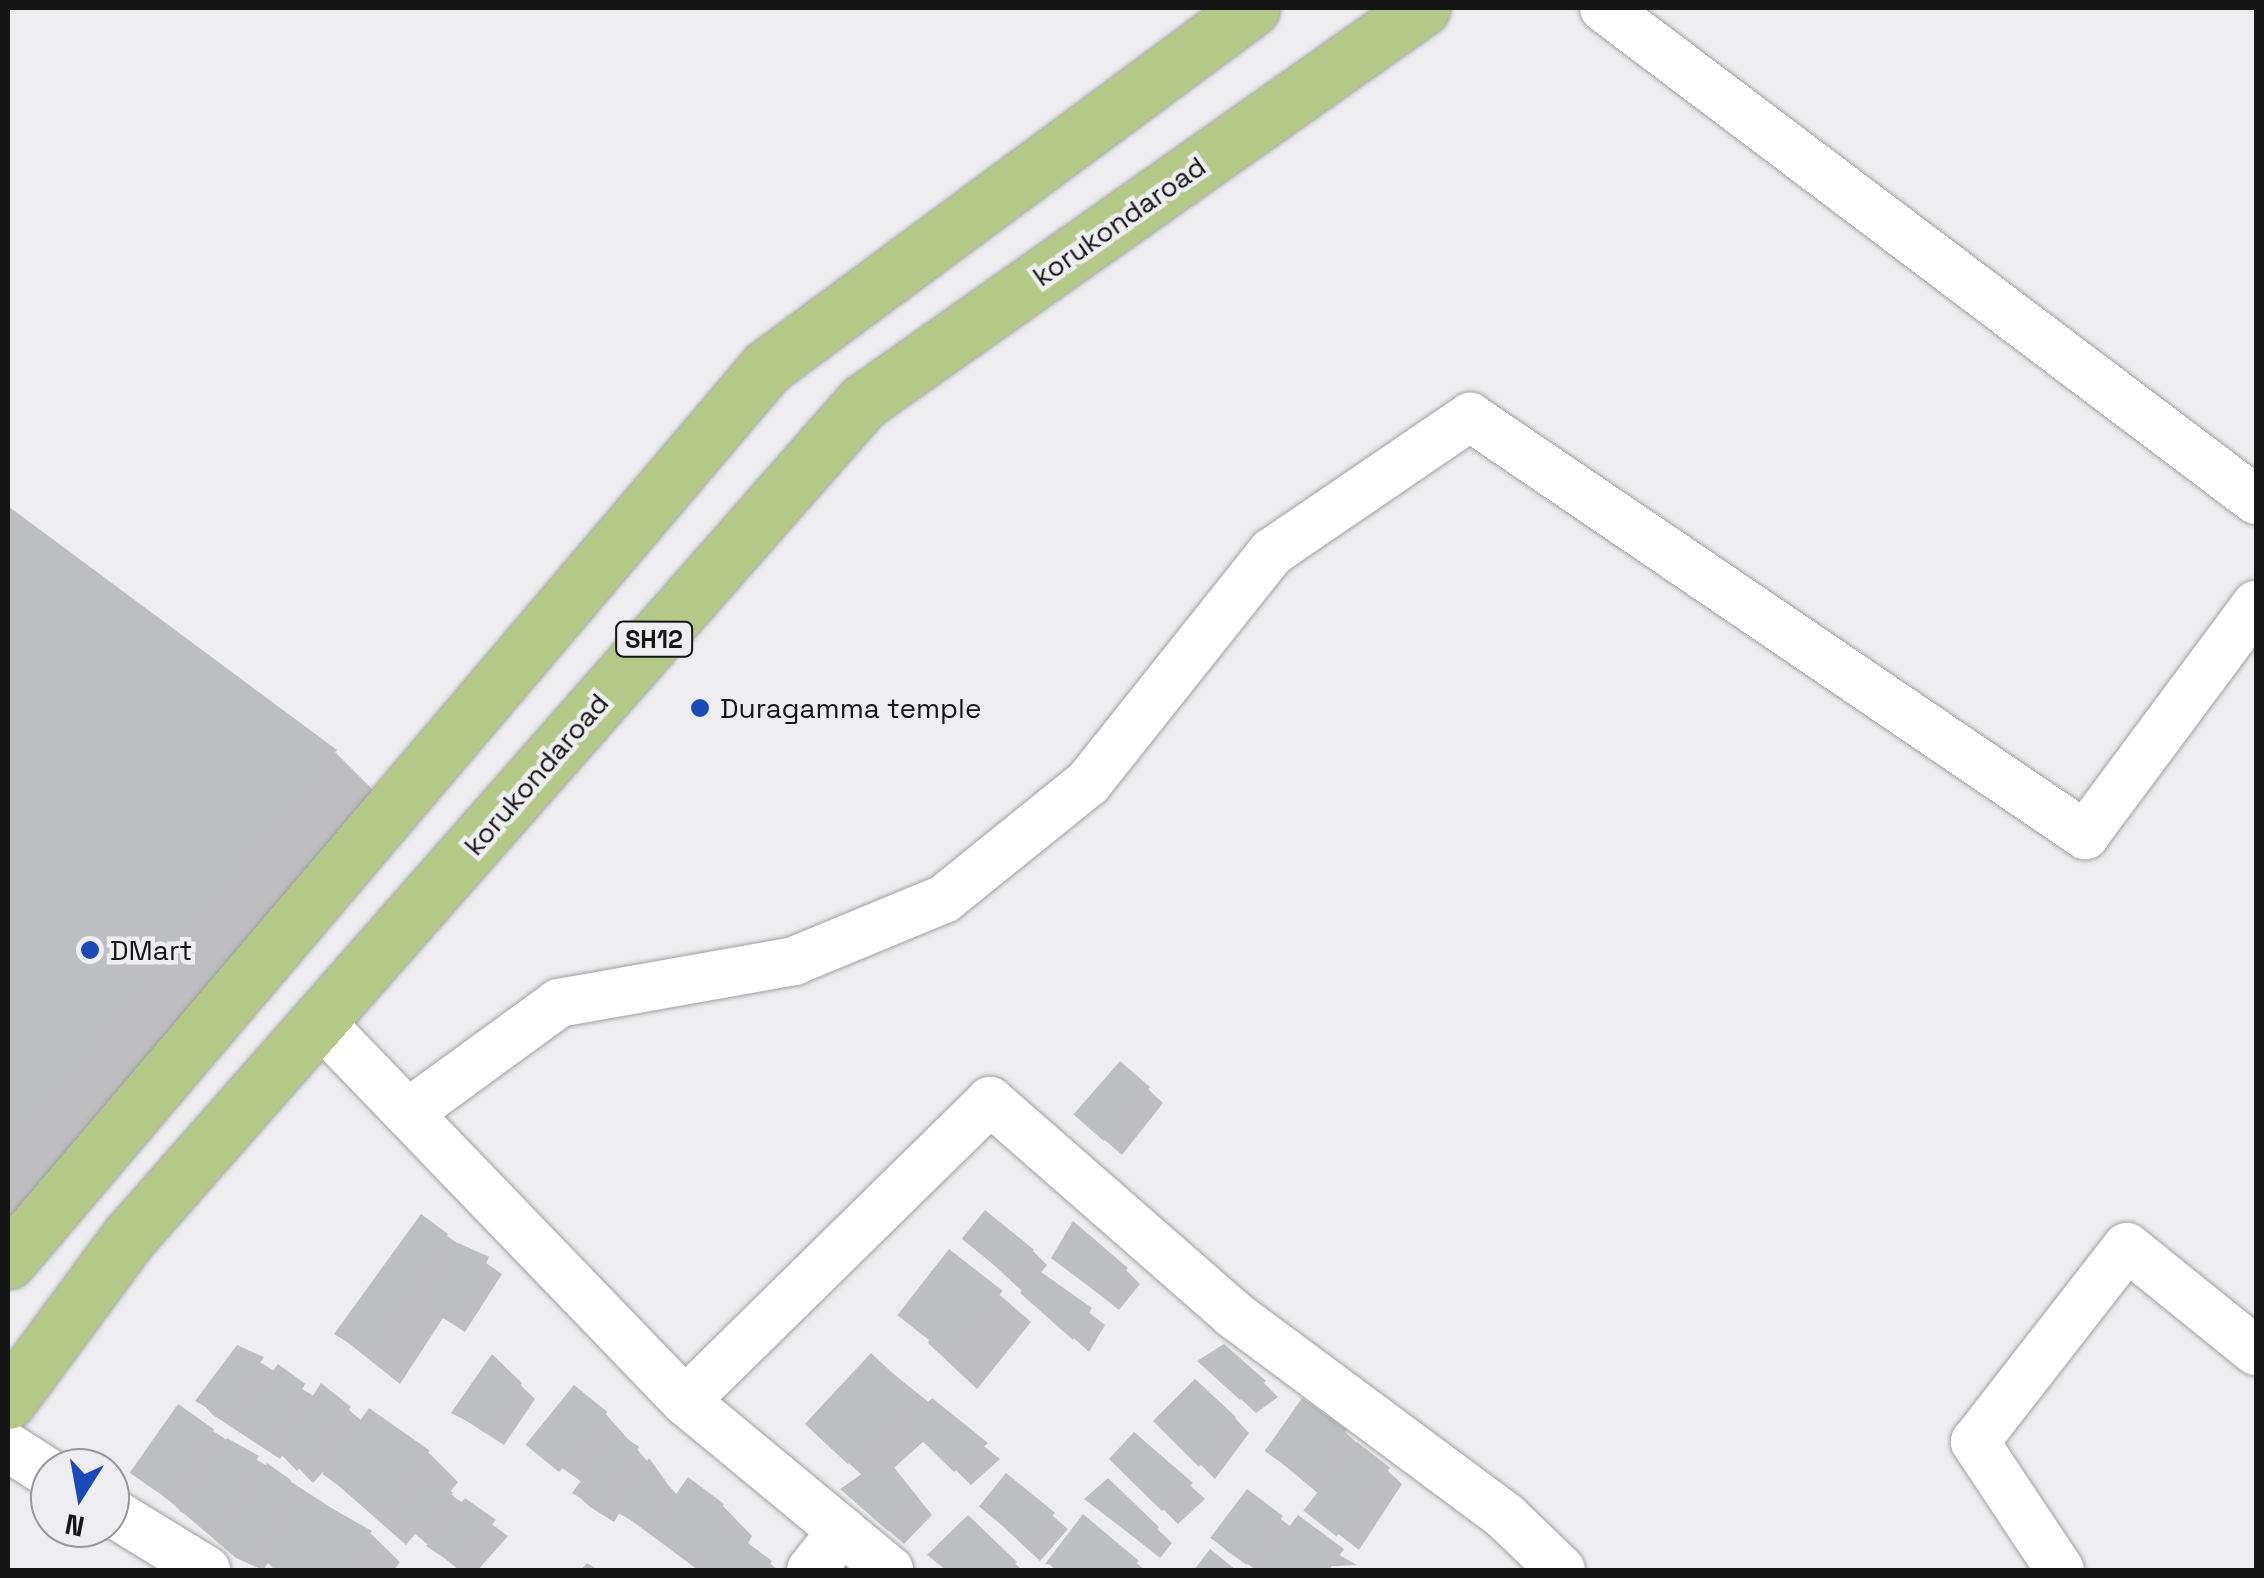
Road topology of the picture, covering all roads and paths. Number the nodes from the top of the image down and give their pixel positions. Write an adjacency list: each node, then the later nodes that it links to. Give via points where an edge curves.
1 (1252, 8): 8 (main road, via 768,366)
2 (1422, 8): 6 (main road, korukondaroad / SH12, via 862,402)
3 (1604, 8): 4 (street)
4 (2256, 500)
5 (2256, 606): 7 (street, via 2085,835 1470,417 1272,552 1088,783 944,899 794,962 558,1003)
6 (320, 1021): 7 (street); 10 (main road, korukondaroad / SH12, via 129,1238)
7 (408, 1112): 11 (street)
8 (8, 1261)
9 (2256, 1352): 20 (street, via 2128,1247 1975,1442)
10 (8, 1401)
11 (685, 1401): 15 (street); 19 (street, via 990,1101 1232,1314 1506,1518)
12 (8, 1447): 13 (street)
13 (30, 1461)
14 (130, 1523): 16 (street)
15 (842, 1532): 17 (street); 18 (street)
16 (206, 1570)
17 (811, 1570)
18 (889, 1570)
19 (1561, 1570)
20 (2060, 1570)

